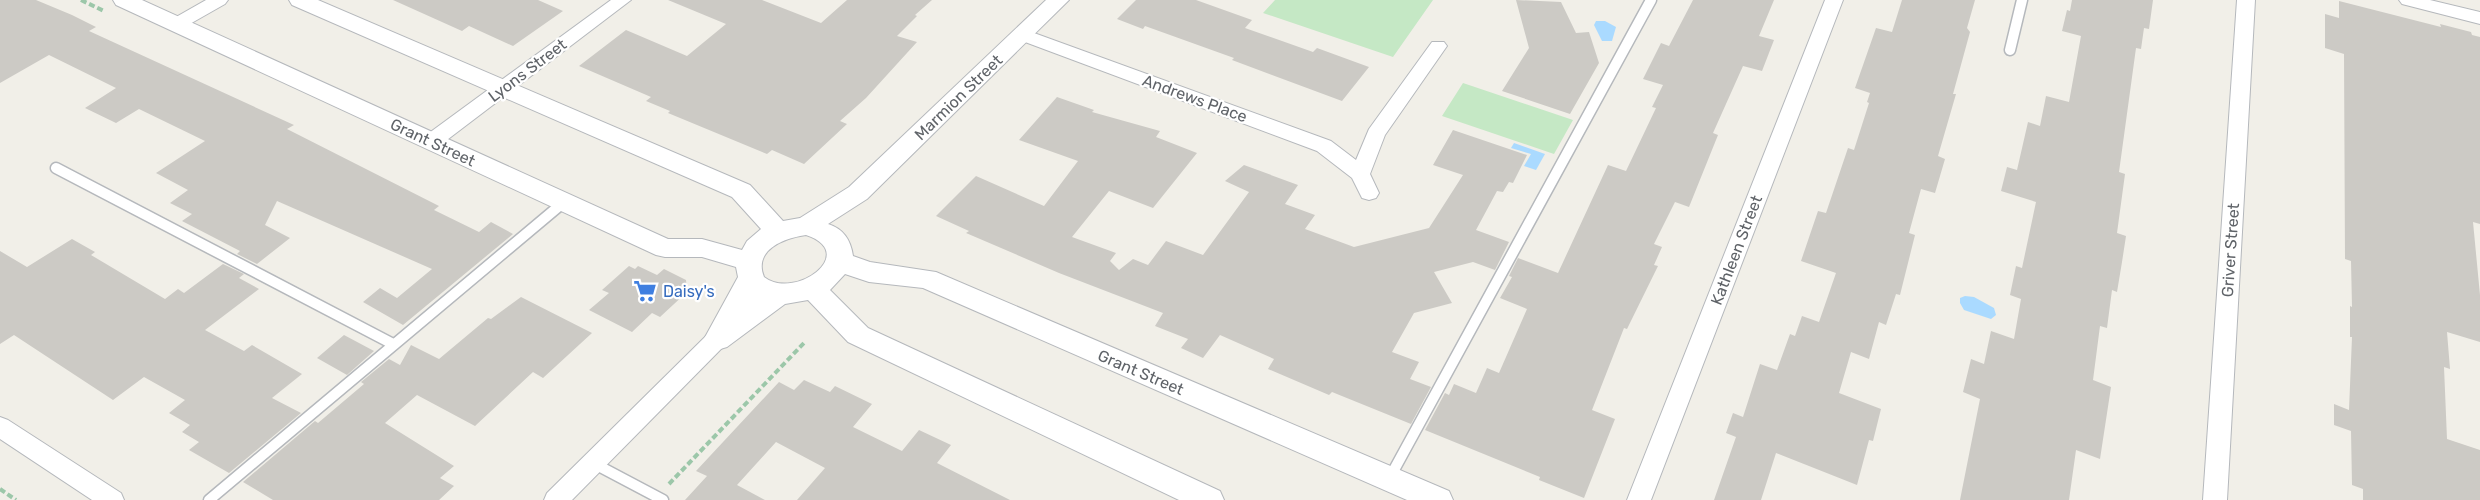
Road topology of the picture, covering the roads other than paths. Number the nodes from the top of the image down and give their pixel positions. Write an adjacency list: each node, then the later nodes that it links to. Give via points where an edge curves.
1 (124, 0): 12 (street, Grant Street)
2 (219, 0): 12 (street)
3 (300, 0): 16 (street)
4 (622, 0): 16 (street, Lyons Street)
5 (1058, 0): 13 (street, Marmion Street)
6 (1651, 0): 33 (lane)
7 (1834, 0): 40 (street, Kathleen Street)
8 (2022, 0): 15 (lane)
9 (2246, 0): 41 (street, Griver Street)
10 (2408, 0): 11 (street)
11 (2480, 18)
12 (176, 25): 17 (street, Grant Street)
13 (1023, 35): 19 (street, Andrews Place, via 1324,146); 20 (street, Marmion Street)
14 (1438, 45): 19 (street, via 1376,134)
15 (2010, 50)
16 (502, 89): 17 (street, Lyons Street); 24 (street, via 741,191)
17 (432, 141): 22 (street, Grant Street)
18 (56, 168): 30 (lane)
19 (1360, 174): 21 (street, Andrews Place)
20 (858, 193): 23 (street, Marmion Street); 25 (street, Marmion Street)
21 (1370, 193)
22 (564, 202): 26 (street, Grant Street, via 665,248 702,248); 30 (lane)
23 (806, 226): 24 (street); 25 (street, via 830,233)
24 (778, 232): 26 (street, via 753,250)
25 (839, 251): 27 (street, via 835,272); 33 (street, Grant Street, via 869,272 927,279)
26 (749, 270): 28 (street, via 756,286); 29 (street)
27 (813, 289): 28 (street); 38 (street, via 858,335)
28 (778, 295): 29 (street)
29 (717, 339): 32 (street)
30 (393, 344): 36 (lane)
31 (0, 427): 35 (street)
32 (593, 463): 34 (lane); 37 (street)
33 (1389, 479): 39 (street, Grant Street)
34 (660, 499)
35 (112, 500)
36 (209, 500)
37 (556, 500)
38 (1209, 500)
39 (1438, 500)
40 (1639, 500)
41 (2215, 500)

